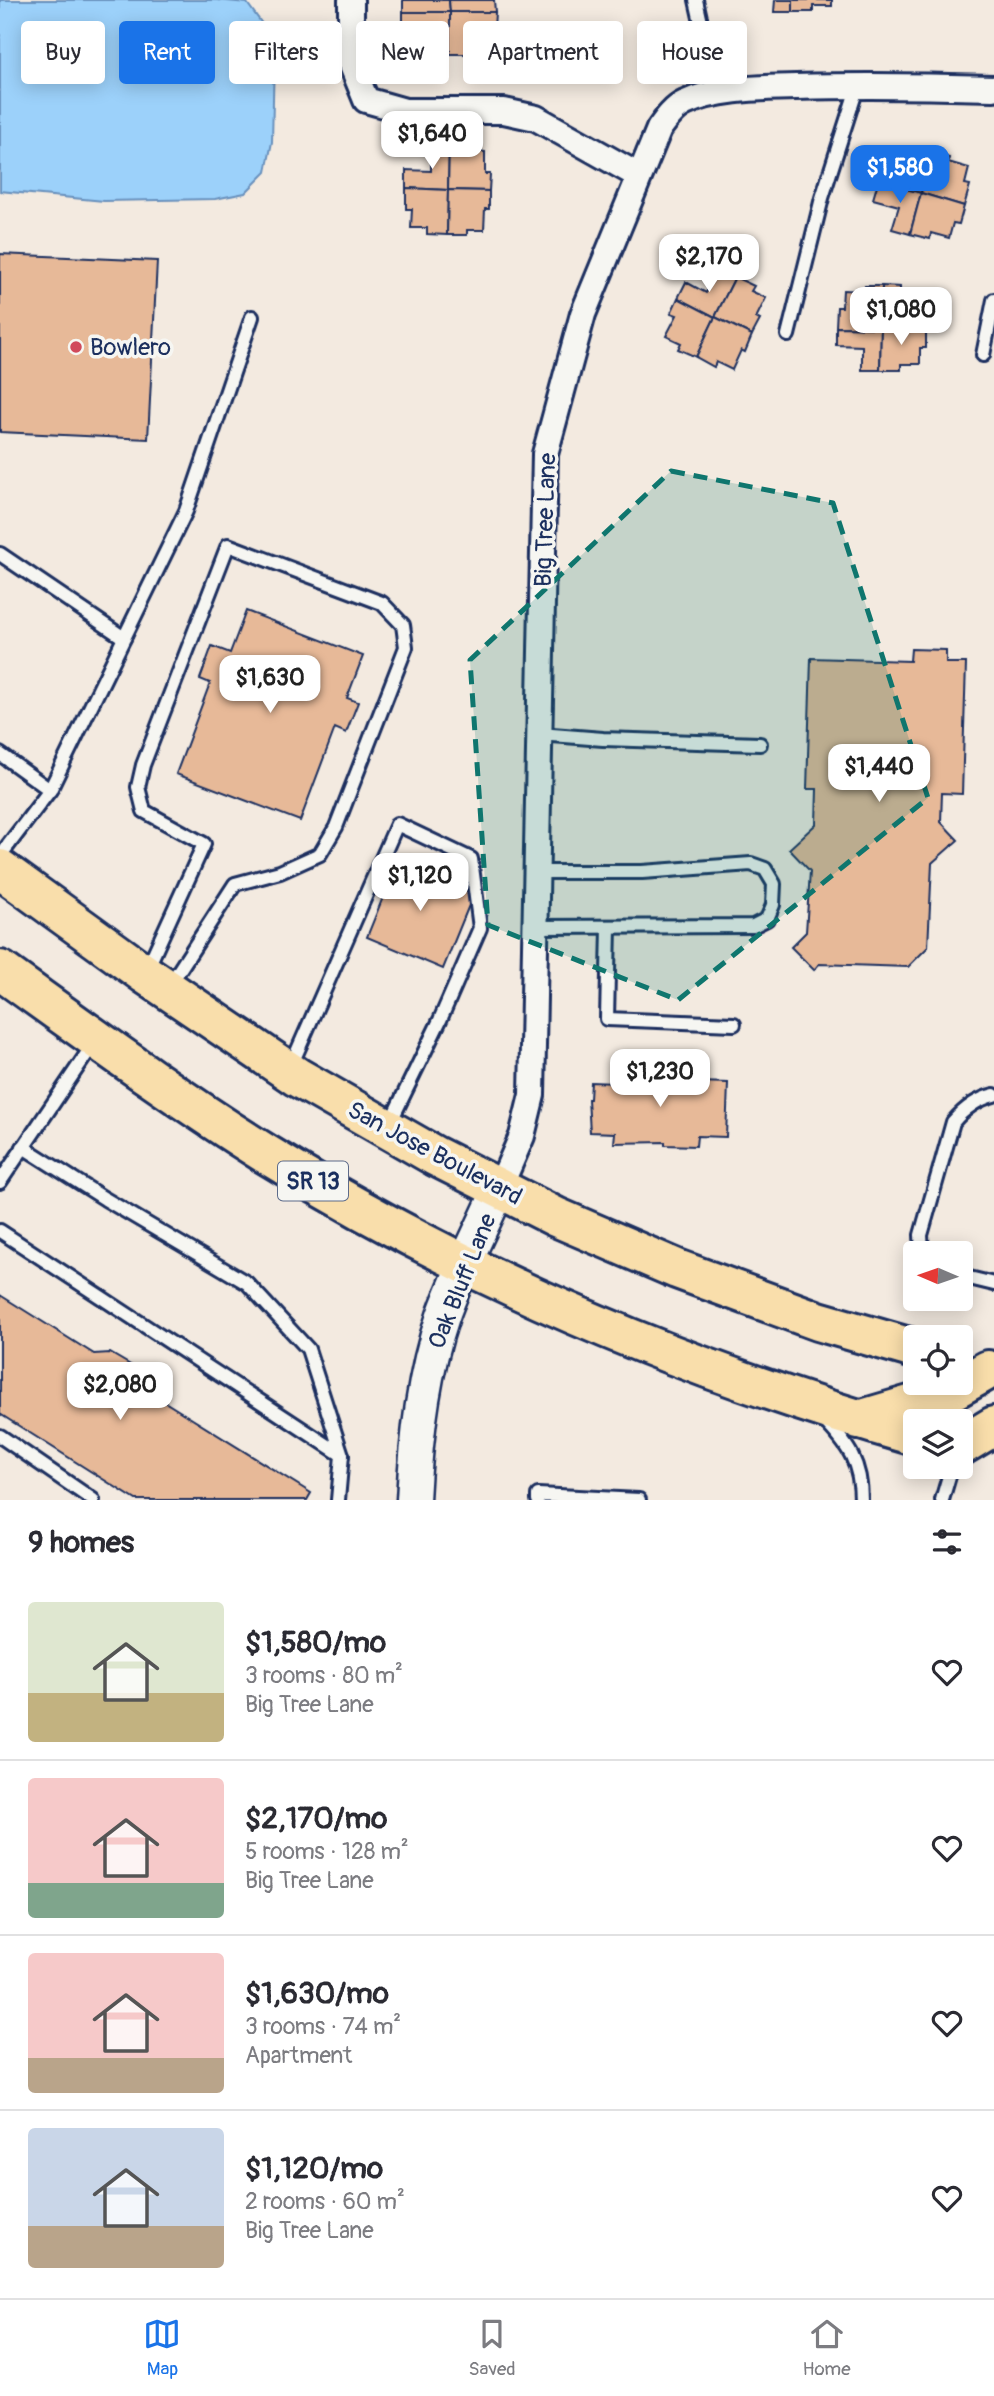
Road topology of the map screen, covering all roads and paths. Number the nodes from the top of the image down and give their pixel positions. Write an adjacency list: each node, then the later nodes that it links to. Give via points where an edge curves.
1 (351, 0): 6 (street, via 351,63 366,100 405,111 504,111 536,118)
2 (696, 0): 5 (lane)
3 (858, 85): 4 (street, Big Tree Lane); 5 (street, Big Tree Lane); 9 (lane, via 822,198)
4 (994, 88)
5 (717, 94): 6 (street, Big Tree Lane, via 682,104 668,116)
6 (639, 176): 13 (street, Big Tree Lane, via 583,314 545,454)
7 (994, 300): 10 (lane)
8 (252, 317): 12 (lane, via 186,510)
9 (788, 335)
10 (983, 355)
11 (0, 554): 12 (lane)
12 (124, 638): 16 (lane)
13 (539, 734): 14 (lane); 19 (street, Big Tree Lane)
14 (760, 744)
15 (0, 754): 16 (lane)
16 (50, 790): 17 (lane)
17 (0, 856)
18 (0, 869): 23 (main road, San Jose Boulevard)
19 (536, 872): 20 (street, Big Tree Lane); 21 (lane, via 642,872 751,864 765,869 774,884 767,919 753,926)
20 (535, 927): 21 (lane); 31 (street, Big Tree Lane, via 532,1095 522,1136)
21 (608, 927): 24 (lane, via 607,1019)
22 (0, 970): 25 (main road, SR 13)
23 (156, 982): 23 (lane, via 235,884 280,872 320,854 336,827 406,647 403,625 382,603 228,545 138,787 144,811 204,844); 26 (main road, San Jose Boulevard)
24 (734, 1024)
25 (96, 1039): 29 (lane); 34 (main road, SR 13, via 266,1154)
26 (289, 1072): 28 (main road, San Jose Boulevard); 28 (lane, via 397,824 471,859 480,928)
27 (994, 1095): 33 (lane, via 962,1111 953,1122)
28 (387, 1128): 31 (main road, San Jose Boulevard)
29 (23, 1147): 30 (lane); 46 (lane, via 247,1283 308,1349)
30 (0, 1182)
31 (499, 1189): 34 (street, Oak Bluff Lane); 37 (main road, San Jose Boulevard, via 677,1269 818,1321)
32 (0, 1231): 46 (lane)
33 (921, 1241)
34 (466, 1264): 39 (main road, SR 13, via 620,1336); 52 (street, Oak Bluff Lane, via 429,1364)
35 (973, 1279): 36 (lane)
36 (994, 1284)
37 (903, 1346)
38 (983, 1366): 40 (main road, via 944,1395)
39 (806, 1402): 40 (main road, SR 13); 55 (lane, via 846,1443 861,1478)
40 (859, 1420): 42 (main road, SR 13)
41 (994, 1426): 44 (main road)
42 (903, 1433)
43 (0, 1436): 50 (lane)
44 (973, 1440)
45 (973, 1452): 47 (main road)
46 (342, 1455): 51 (lane)
47 (994, 1458)
48 (948, 1479): 56 (lane)
49 (575, 1498): 53 (lane, via 538,1495); 54 (lane)
50 (93, 1500)
51 (338, 1500)
52 (413, 1500)
53 (538, 1500)
54 (639, 1500)
55 (861, 1500)
56 (942, 1500)

